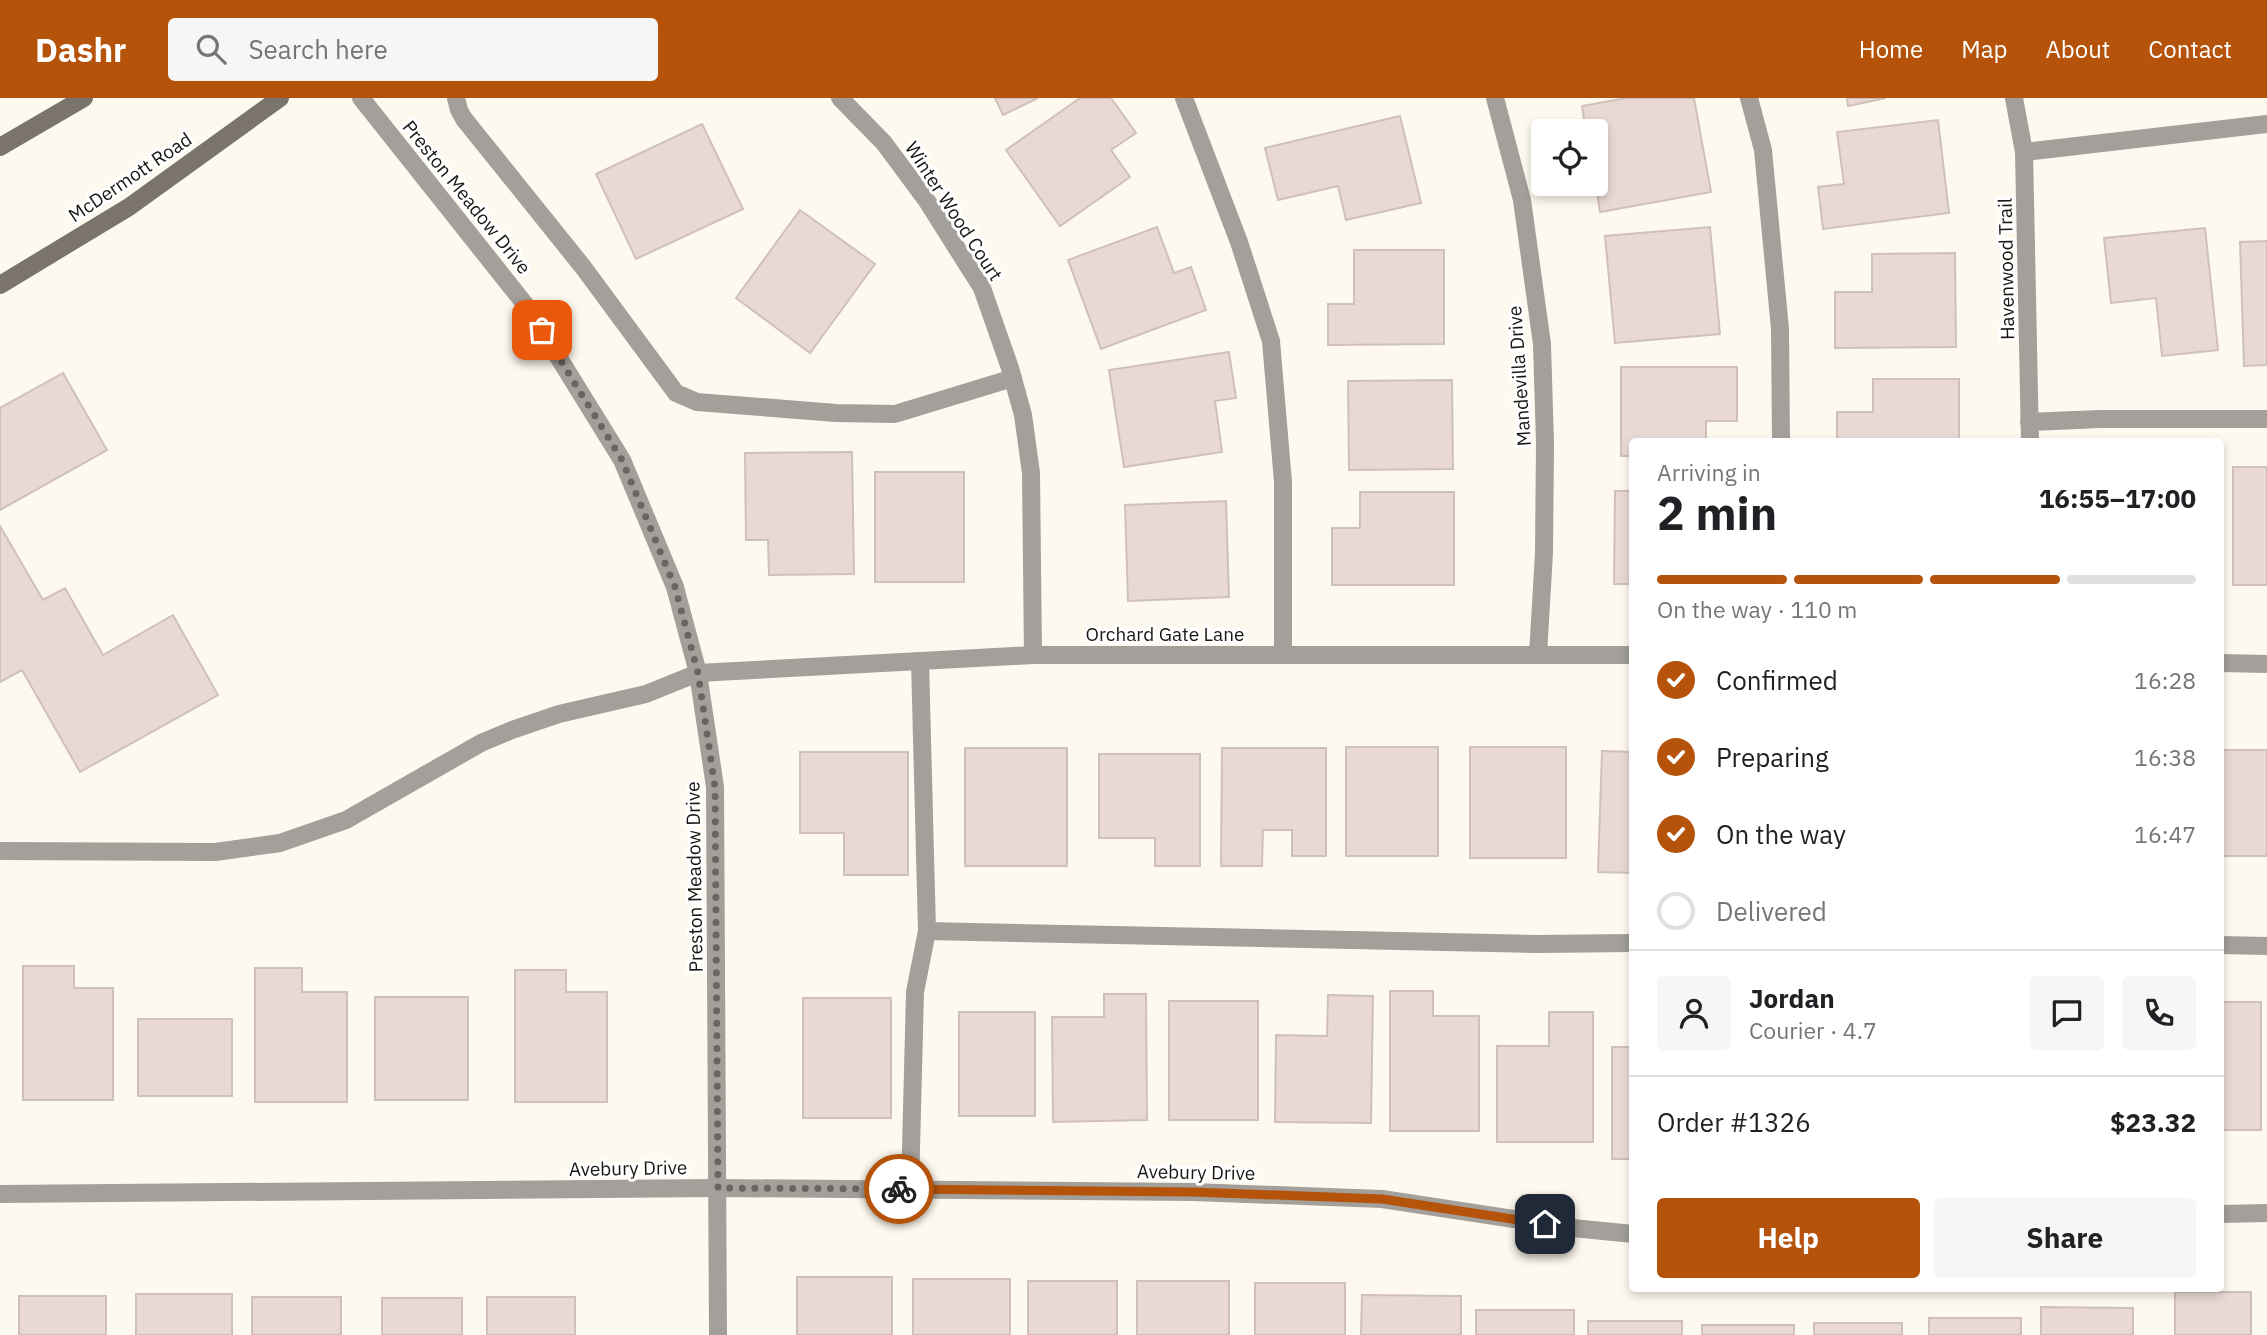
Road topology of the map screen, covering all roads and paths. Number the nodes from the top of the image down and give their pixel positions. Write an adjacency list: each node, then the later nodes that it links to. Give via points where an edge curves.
1 (84, 98): 11 (main road)
2 (280, 98): 13 (main road, McDermott Road, via 129,206)
3 (361, 98): 26 (street, Preston Meadow Drive, via 528,308 622,460 675,587)
4 (456, 98): 14 (street, via 464,119 583,267 676,393 697,402 895,414)
5 (840, 98): 14 (street, Winter Wood Court, via 884,142 982,288)
6 (1184, 98): 20 (street, via 1271,341 1283,482)
7 (1495, 98): 21 (street, Mandevilla Drive, via 1522,200 1542,344 1544,553)
8 (1749, 98): 17 (street, via 1763,150 1780,329)
9 (2014, 98): 12 (street, Havenwood Trail)
10 (2267, 124): 12 (street)
11 (0, 147)
12 (2024, 152): 16 (street, Havenwood Trail)
13 (0, 285)
14 (1013, 378): 19 (street, Winter Wood Court, via 1031,473)
15 (2267, 419): 16 (street)
16 (2029, 422): 18 (street, Havenwood Trail)
17 (1781, 438)
18 (2030, 438)
19 (1033, 655): 20 (street, Orchard Gate Lane); 23 (street, Orchard Gate Lane)
20 (1283, 655): 21 (street, Orchard Gate Lane)
21 (1538, 655): 22 (street, Orchard Gate Lane)
22 (1629, 655)
23 (919, 661): 26 (street, Orchard Gate Lane); 28 (street)
24 (2224, 663): 25 (street)
25 (2267, 664)
26 (698, 673): 27 (street, Orchard Gate Lane, via 646,694 559,713 512,730 346,820 280,843 215,852); 32 (street, Preston Meadow Drive, via 715,787)
27 (0, 851)
28 (927, 932): 29 (street); 33 (street, via 915,992)
29 (1629, 943)
30 (2224, 945): 31 (street)
31 (2267, 946)
32 (718, 1188): 33 (street, Avebury Drive); 34 (street, Avebury Drive); 38 (street, Preston Meadow Drive)
33 (910, 1189): 37 (street, Avebury Drive, via 1382,1199)
34 (0, 1194)
35 (2267, 1213): 36 (street)
36 (2224, 1214)
37 (1629, 1234)
38 (718, 1335)

